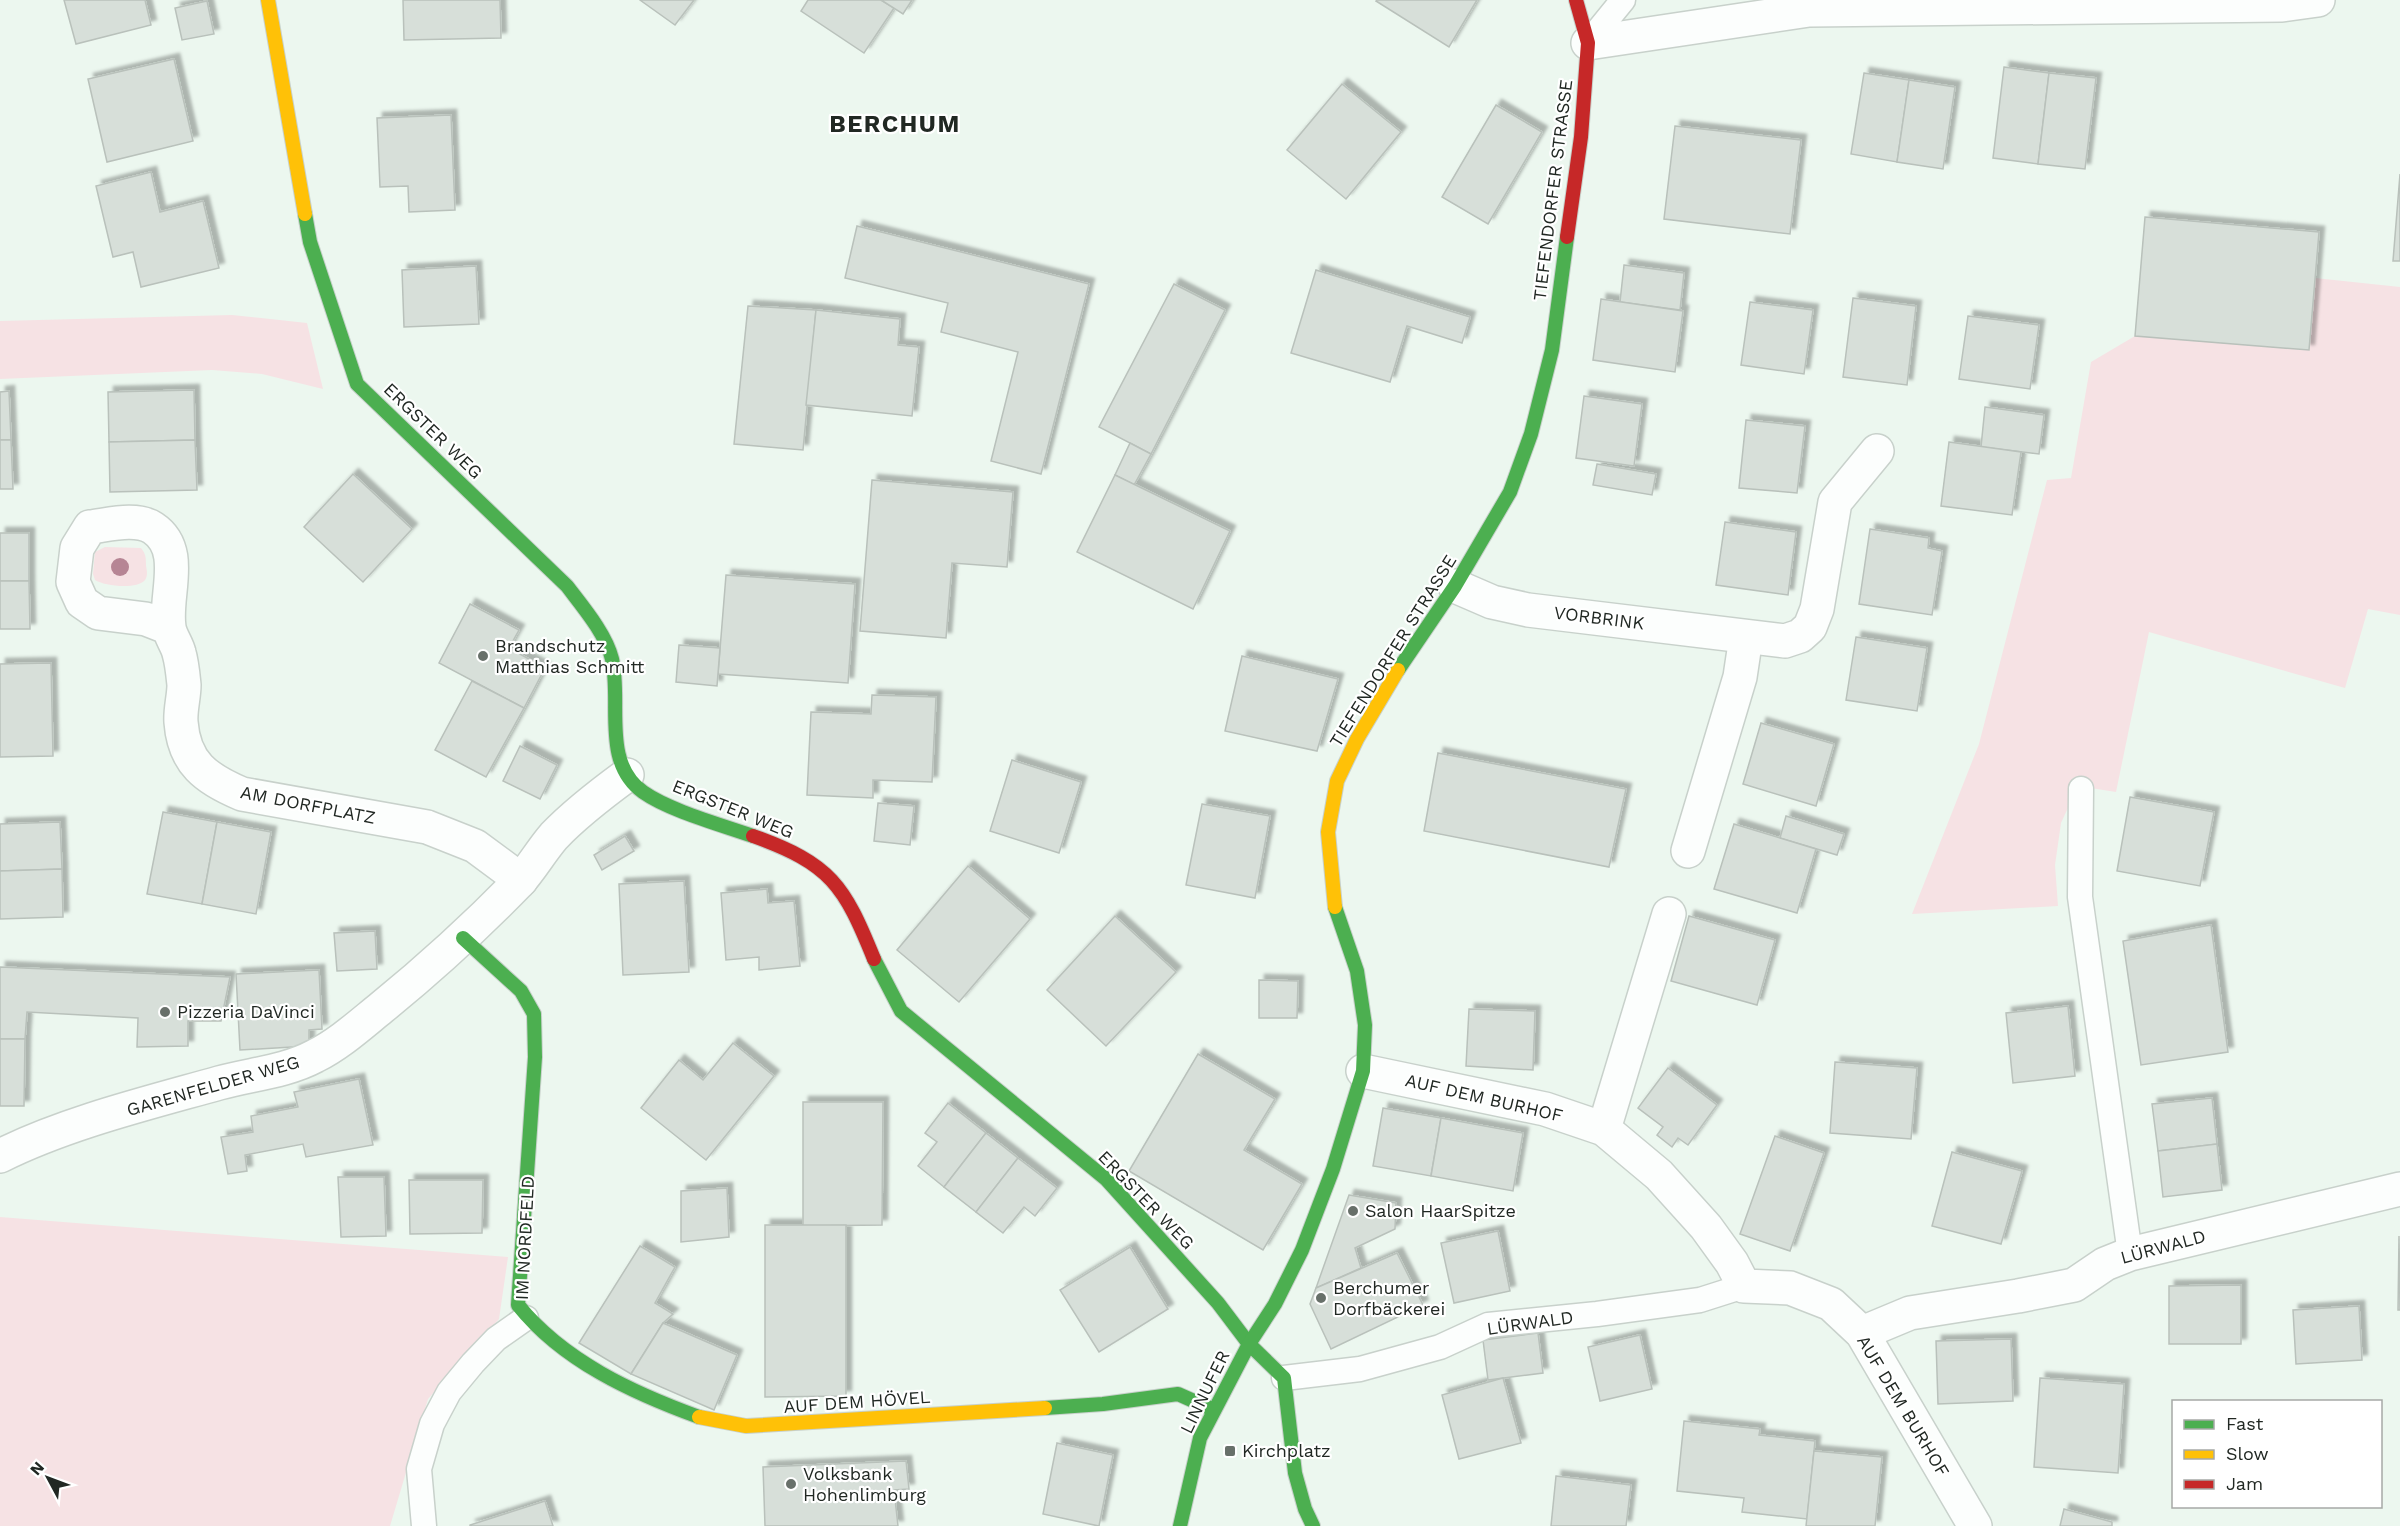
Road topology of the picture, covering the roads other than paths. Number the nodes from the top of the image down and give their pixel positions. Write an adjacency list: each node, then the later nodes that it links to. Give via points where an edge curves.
1 (268, 0): 10 (street, ERGSTER WEG, via 310,242 357,384 567,586 593,620 612,658 617,748)
2 (1576, 0): 5 (street, TIEFENDORFER STRASSE)
3 (1623, 0): 5 (lane)
4 (2318, 0): 5 (street, via 2282,5 1809,10)
5 (1588, 43): 7 (street, TIEFENDORFER STRASSE, via 1581,137 1552,350 1531,434 1510,492)
6 (1877, 451): 9 (street, VORBRINK, via 1835,502 1817,609 1810,627 1785,641)
7 (1455, 586): 9 (street, VORBRINK, via 1492,602 1528,610); 16 (street, TIEFENDORFER STRASSE, via 1356,739 1337,782 1328,832 1333,902 1357,971 1365,1025)
8 (169, 628): 13 (street, AM DORFPLATZ, via 179,653 184,685 184,744 202,773 242,794 427,827 475,846)
9 (1746, 637): 12 (street, via 1740,677)
10 (627, 775): 13 (street, via 584,807); 24 (street, ERGSTER WEG, via 643,792 682,811 782,846 812,862 836,882 855,913 901,1011 1106,1179 1218,1303)
11 (2080, 789): 20 (lane, via 2080,897)
12 (1688, 851)
13 (520, 880): 15 (street)
14 (1669, 914): 17 (street)
15 (463, 938): 18 (street, GARENFELDER WEG, via 399,994 316,1056 284,1069 124,1110); 22 (street, IM NORDFELD, via 521,991 534,1014 535,1057 518,1305)
16 (1363, 1071): 17 (street, AUF DEM BURHOF, via 1545,1109); 24 (street, TIEFENDORFER STRASSE, via 1333,1169 1302,1250 1275,1304)
17 (1604, 1129): 21 (street, AUF DEM BURHOF, via 1659,1174 1713,1236)
18 (0, 1156)
19 (2400, 1189): 20 (street, LÜRWALD)
20 (2130, 1254): 23 (street, LÜRWALD, via 2105,1264 2074,1285 1910,1313)
21 (1744, 1286): 23 (street, AUF DEM BURHOF, via 1790,1288 1821,1300 1831,1304); 25 (lane, LÜRWALD, via 1700,1300 1488,1325 1440,1347 1360,1369)
22 (526, 1318): 26 (street, AUF DEM HÖVEL, via 558,1346 651,1399 703,1419 746,1426 1091,1405 1179,1395); 27 (lane, IM NORDFELD, via 496,1339 473,1363 449,1392 432,1425 419,1469)
23 (1862, 1333): 30 (street, AUF DEM BURHOF)
24 (1249, 1344): 25 (street, ERGSTER WEG); 26 (street, LINNUFER)
25 (1284, 1378): 29 (street, via 1298,1484)
26 (1214, 1410): 28 (street, LINNUFER, via 1200,1438)
27 (424, 1526)
28 (1180, 1526)
29 (1313, 1526)
30 (1975, 1526)

